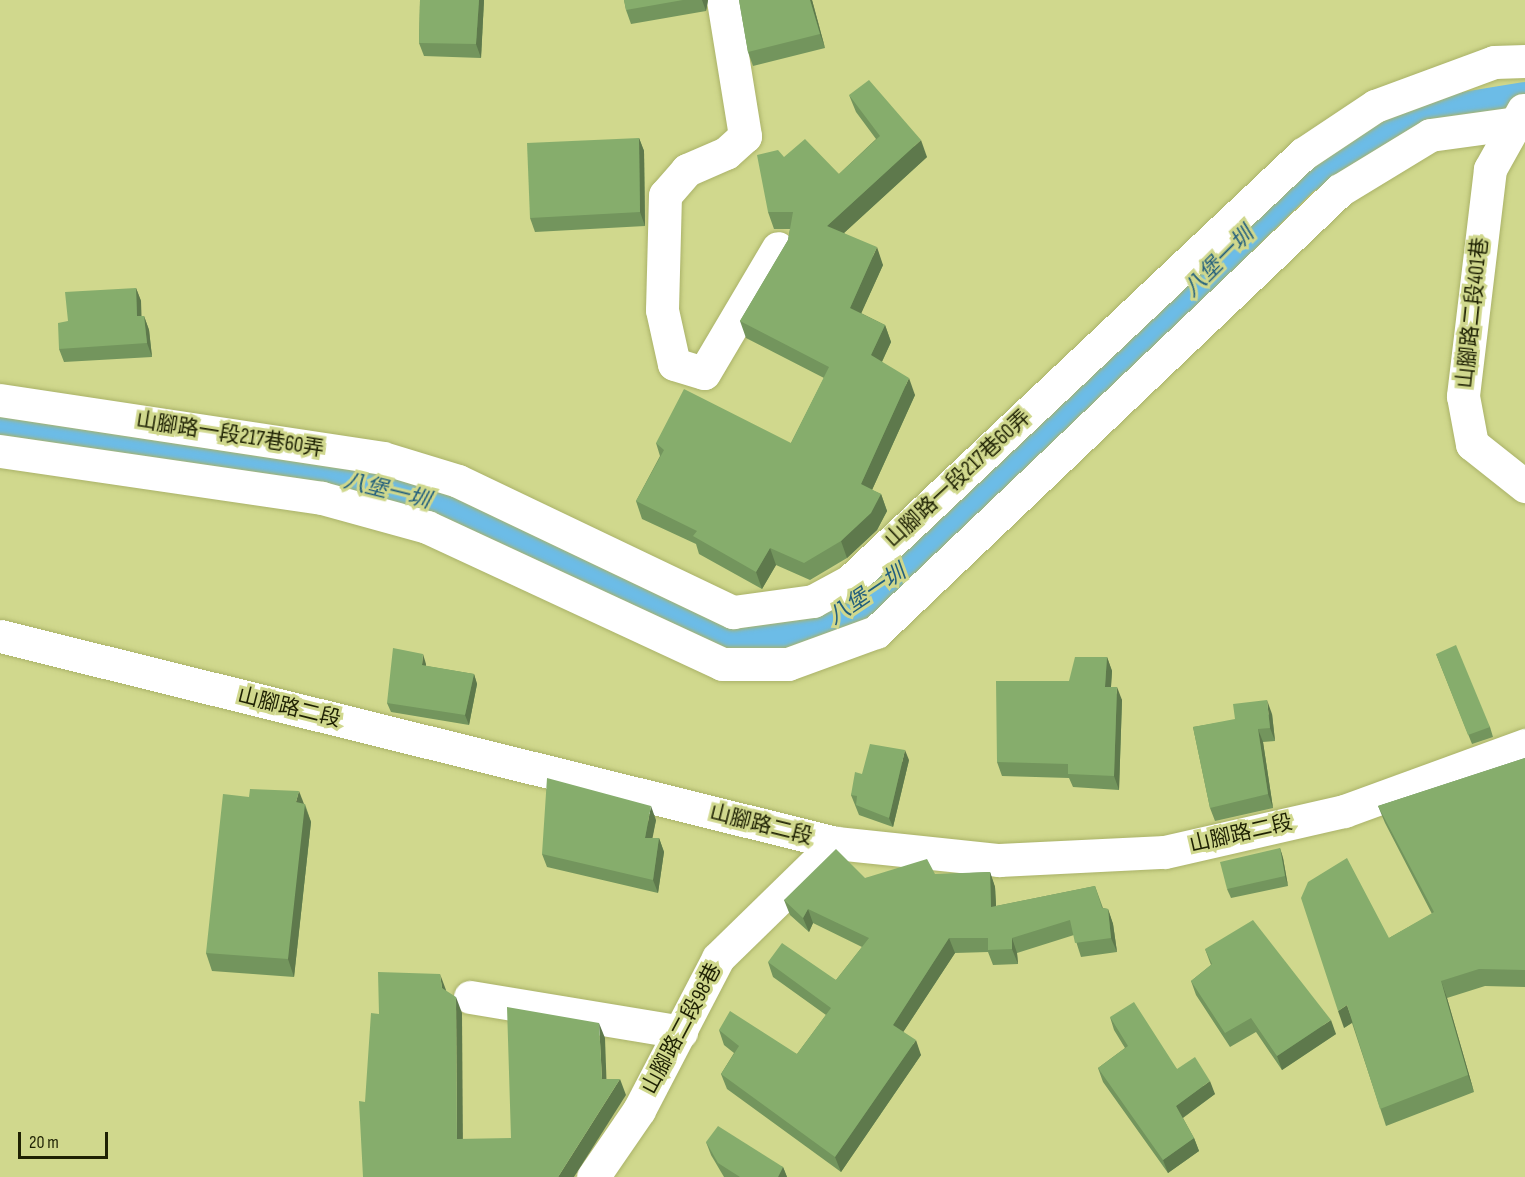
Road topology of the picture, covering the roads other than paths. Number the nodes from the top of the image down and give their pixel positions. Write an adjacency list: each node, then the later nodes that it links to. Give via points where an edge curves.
1 (723, 0): 4 (main road, via 745,136 726,153 687,170 665,195 662,310 674,364 704,374)
2 (1525, 61): 5 (main road, 山腳路一段217巷60弄, via 1494,62 1375,106 1303,154 850,581 813,601 733,612 458,481 383,458)
3 (1523, 116): 6 (main road, via 1430,135 1340,189 876,632 788,664 722,664 427,527 322,498); 7 (main road, 山腳路二段401巷, via 1490,169 1463,396 1472,444)
4 (778, 248)
5 (0, 400)
6 (0, 451)
7 (1525, 486)
8 (0, 636): 10 (main road, 山腳路二段)
9 (1525, 745): 10 (main road, 山腳路二段, via 1344,811 1165,852 999,860)
10 (836, 843): 12 (main road, 山腳路二段98巷, via 718,958)
11 (470, 997): 12 (main road)
12 (681, 1032): 13 (main road, 山腳路二段98巷, via 639,1110)
13 (593, 1177)

